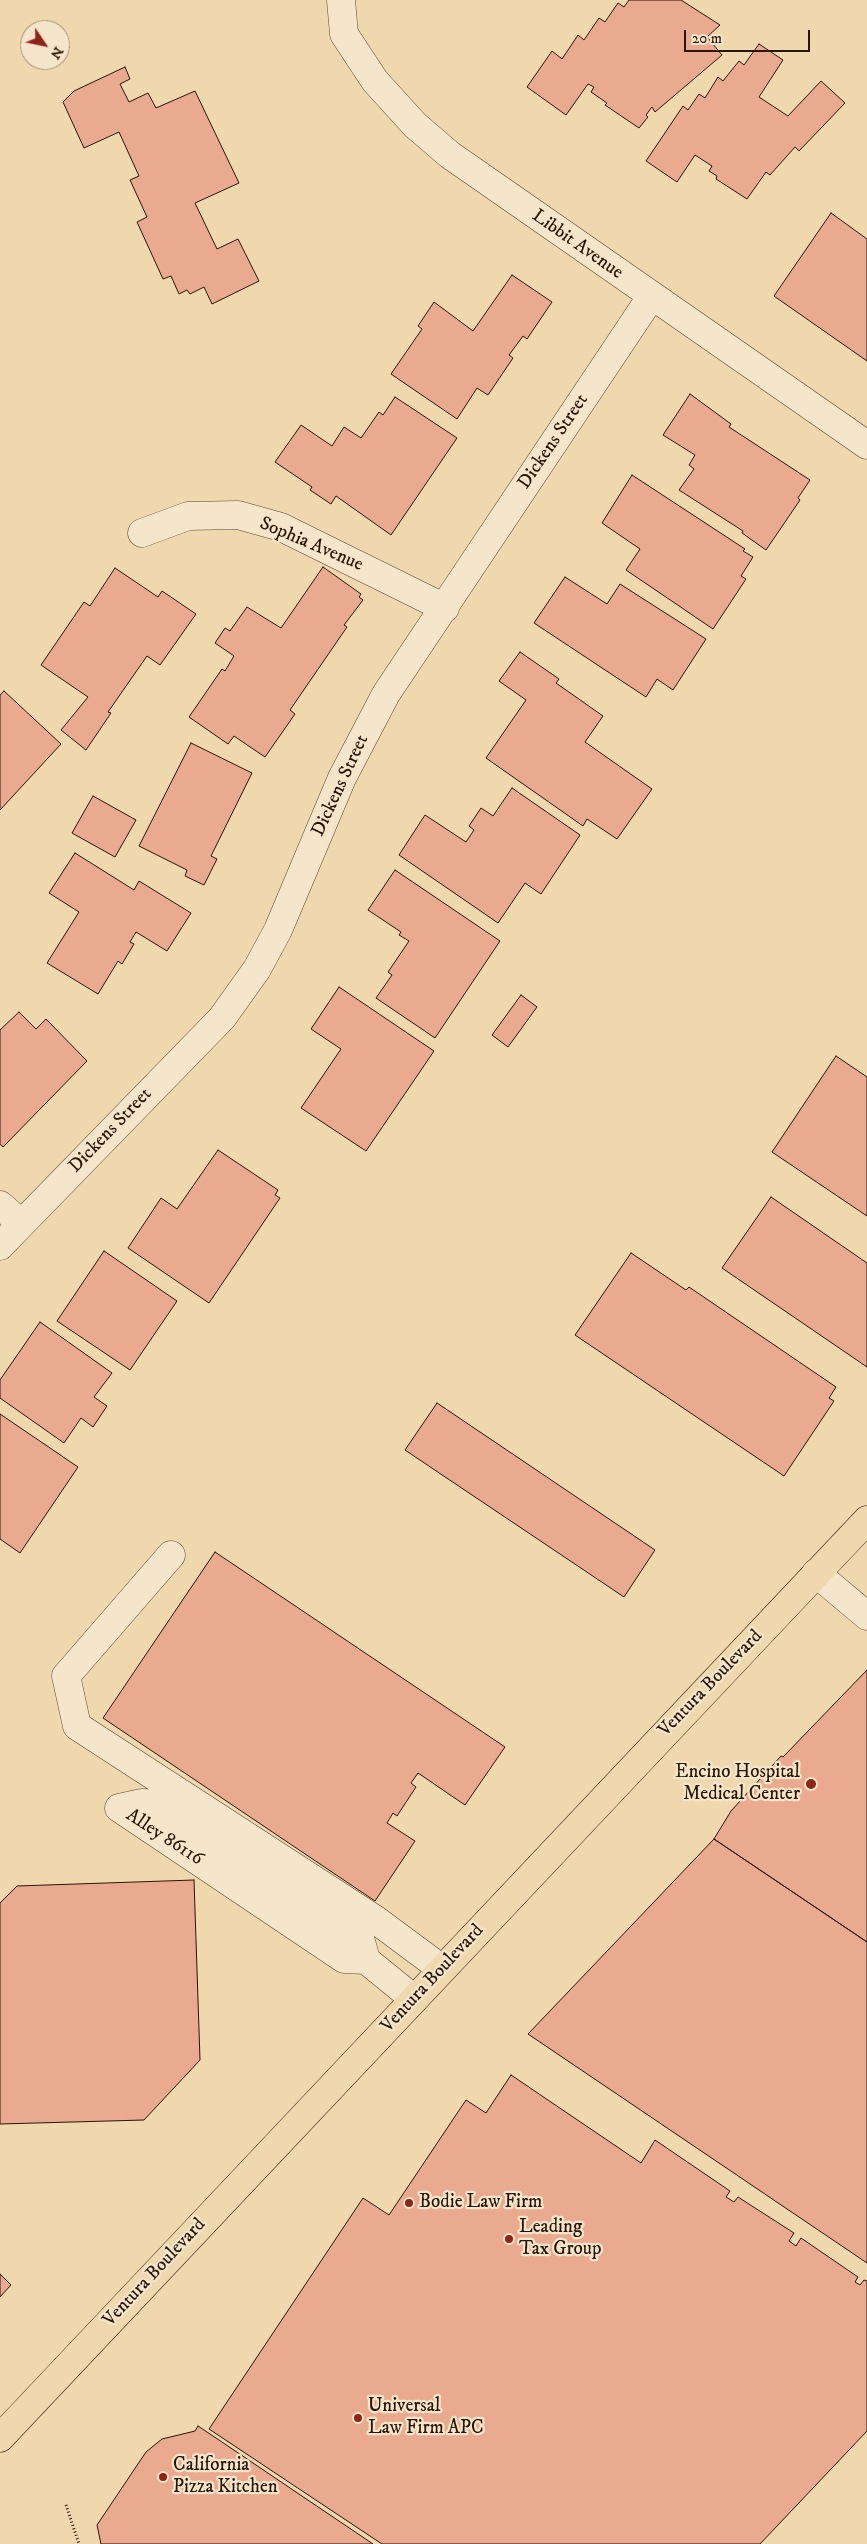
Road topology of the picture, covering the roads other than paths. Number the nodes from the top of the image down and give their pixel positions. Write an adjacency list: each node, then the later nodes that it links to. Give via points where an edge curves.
1 (341, 0): 2 (street, Libbit Avenue, via 344,34 375,81 414,125 450,155)
2 (650, 296): 3 (street, Libbit Avenue); 5 (street, Dickens Street)
3 (867, 445)
4 (142, 533): 5 (street, Sophia Avenue, via 188,516 238,515 281,527)
5 (445, 608): 7 (street, Dickens Street, via 386,694 342,778 278,930 257,969 222,1018)
6 (0, 1205): 7 (street)
7 (22, 1223): 8 (street, Dickens Street)
8 (0, 1246)
9 (867, 1520): 11 (main road, Ventura Boulevard)
10 (171, 1555): 14 (street, via 66,1676 77,1726 376,1920)
11 (816, 1573): 12 (street); 14 (main road, Ventura Boulevard)
12 (867, 1616)
13 (366, 1960): 13 (street, Alley 86116, via 360,1938 160,1804 142,1803 119,1808 344,1958); 15 (street)
14 (442, 1969): 15 (main road, Ventura Boulevard)
15 (414, 1999): 16 (main road, Ventura Boulevard)
16 (0, 2438)

